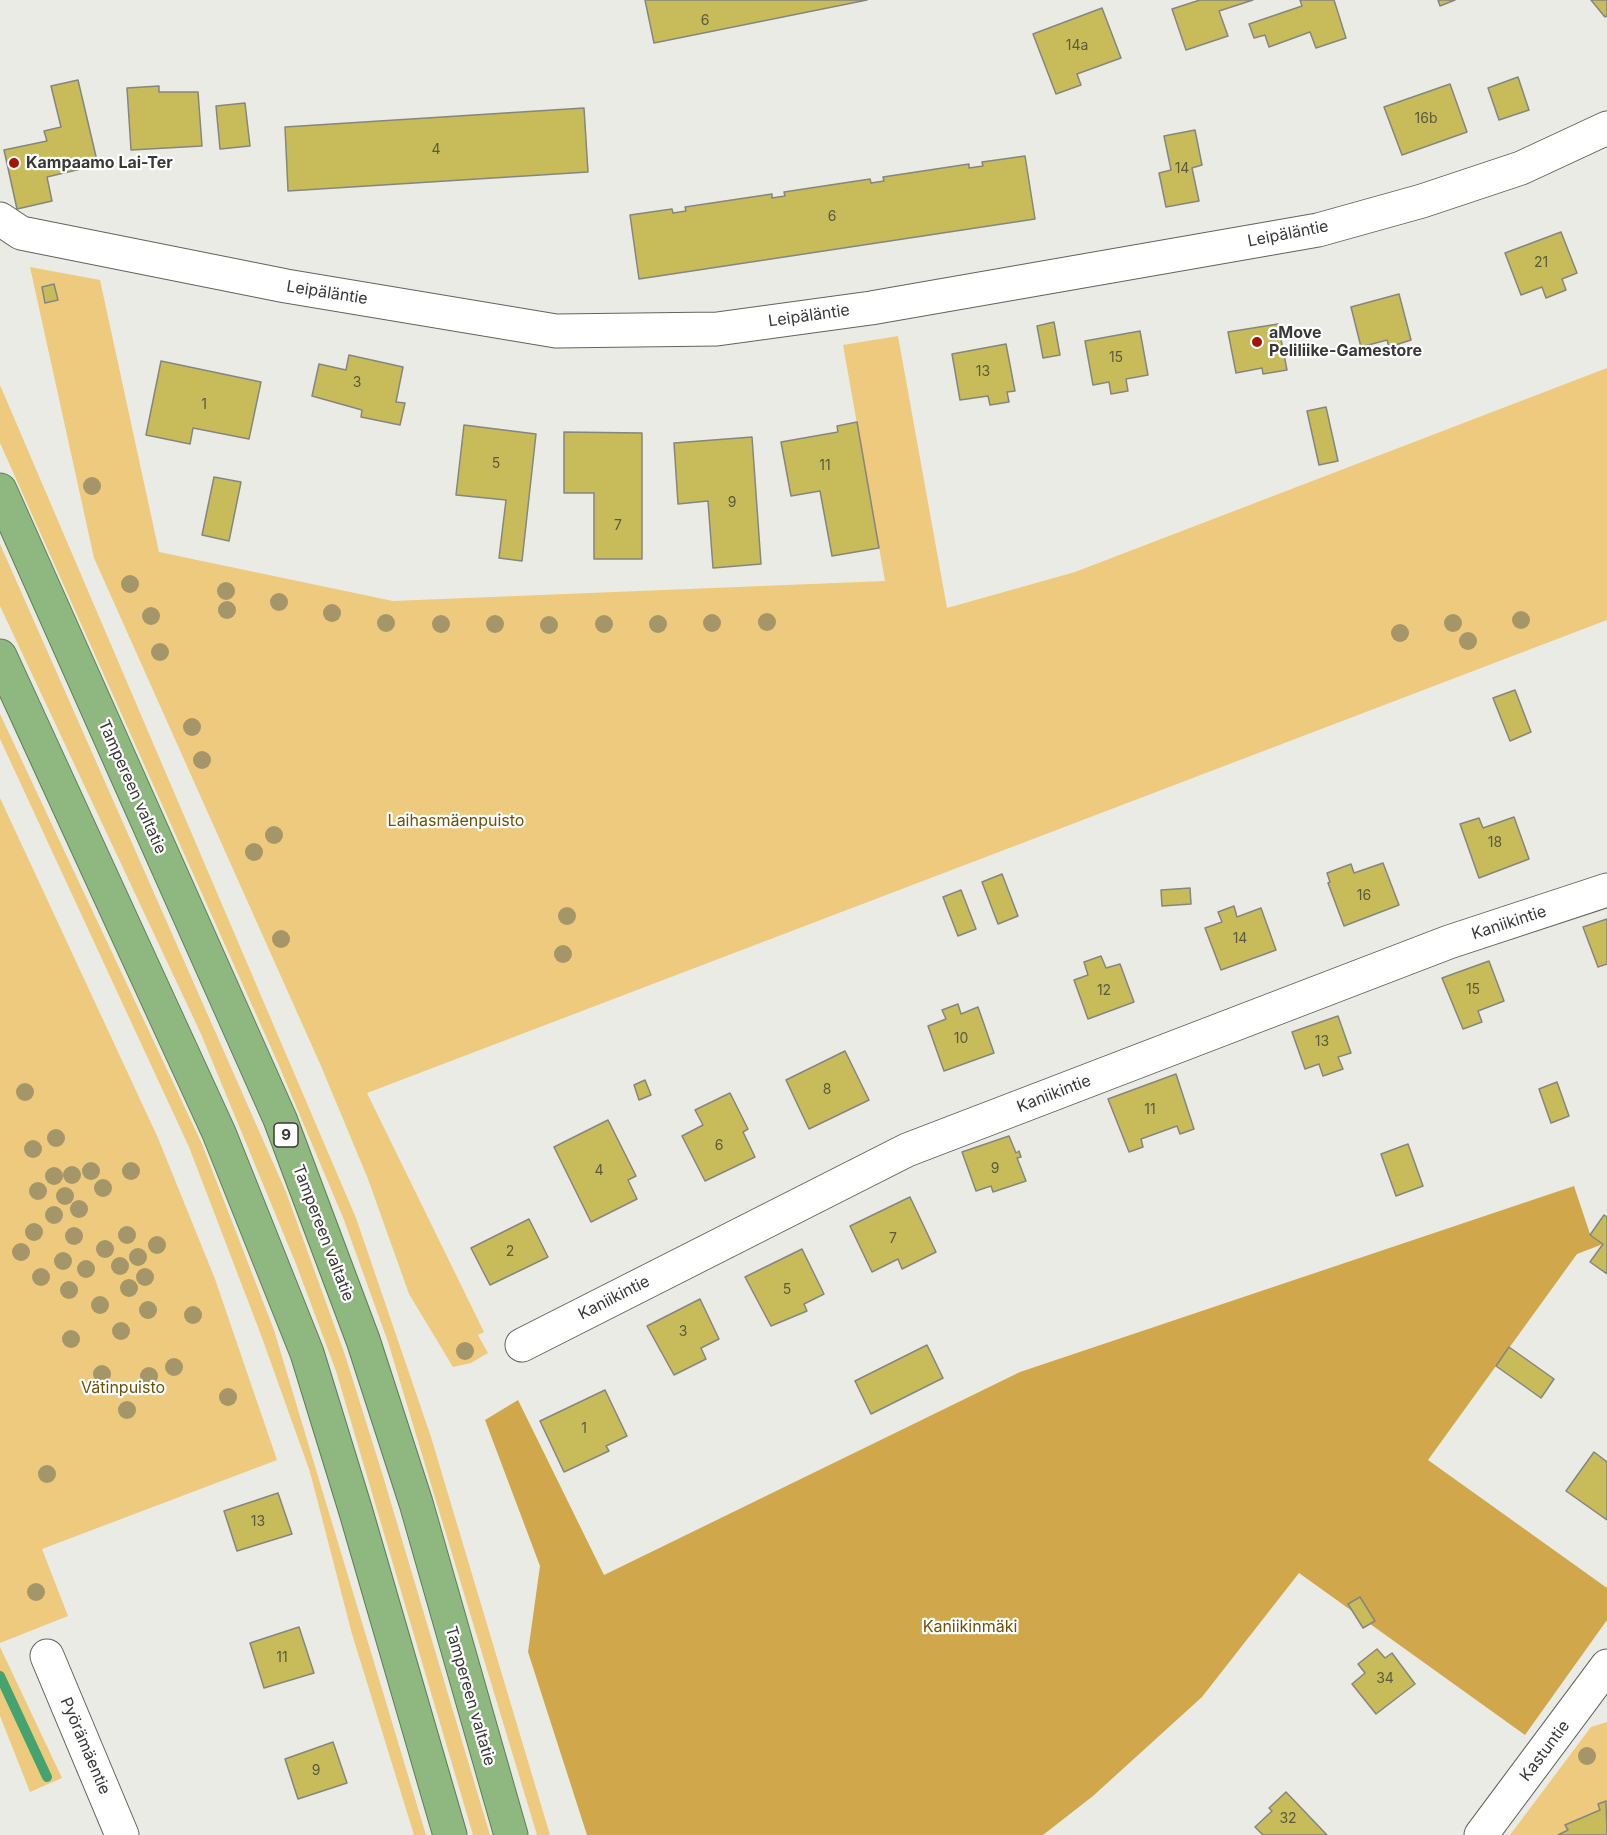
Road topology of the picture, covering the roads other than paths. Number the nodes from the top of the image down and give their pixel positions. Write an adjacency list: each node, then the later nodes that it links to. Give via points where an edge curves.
1 (1607, 128): 2 (street, Leipäläntie, via 1521,168 1318,230 871,308 717,329 556,331 204,270 21,233)
2 (0, 219)
3 (0, 490): 11 (highway, Tampereen valtatie / 9, via 280,1119 367,1351 416,1503)
4 (0, 656): 10 (highway, via 219,1133 307,1353)
5 (1607, 890): 6 (street, Kaniikintie, via 1449,942 907,1150)
6 (522, 1345)
7 (47, 1656): 9 (street, Pyörämäentie)
8 (1607, 1666): 12 (street, Kastuntie)
9 (122, 1835)
10 (450, 1835)
11 (511, 1835)
12 (1481, 1835)

